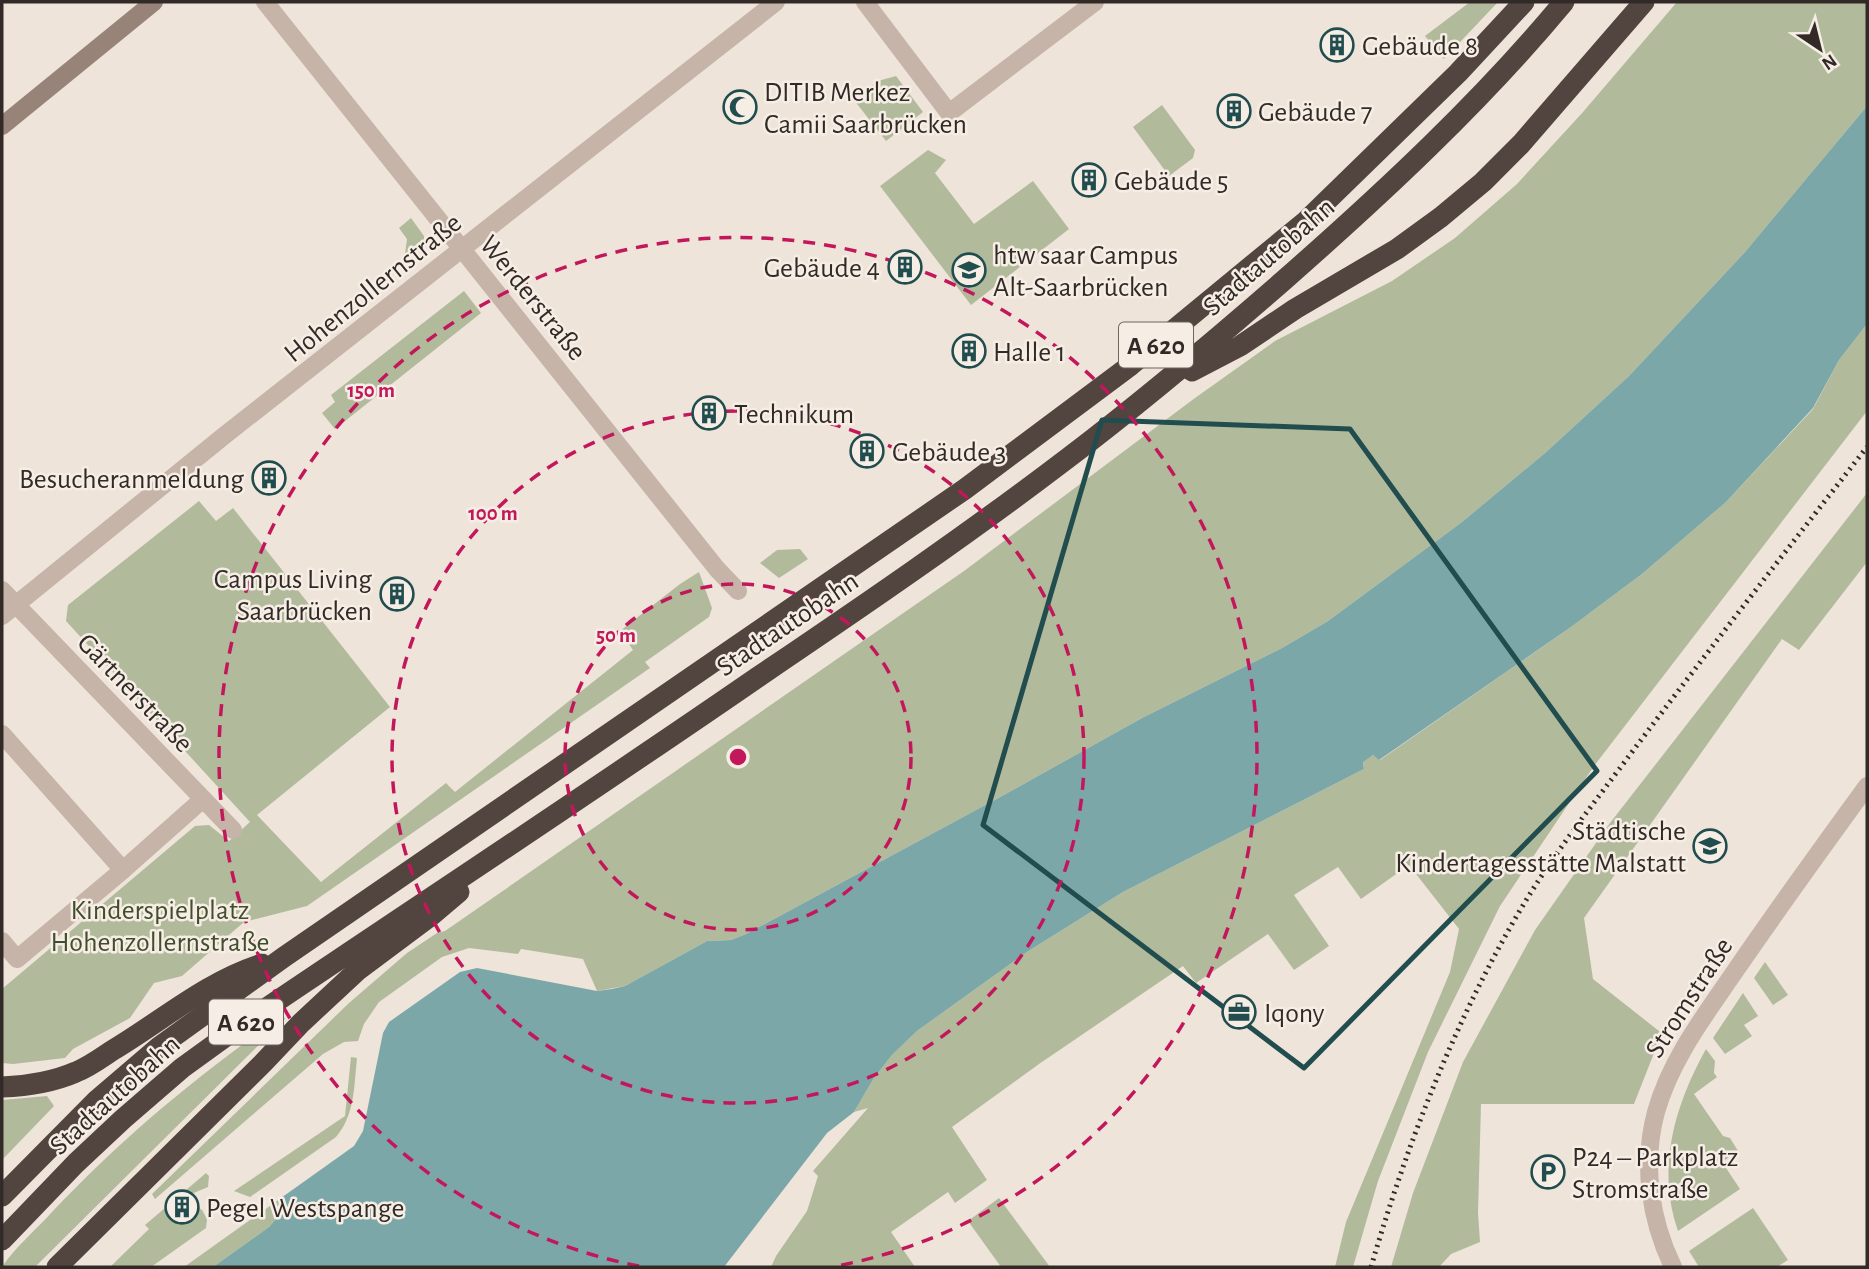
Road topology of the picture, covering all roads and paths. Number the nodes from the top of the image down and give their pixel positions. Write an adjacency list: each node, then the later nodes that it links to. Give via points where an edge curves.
1 (155, 2): 9 (street)
2 (265, 2): 10 (street, Werderstraße)
3 (776, 2): 10 (street, Hohenzollernstraße)
4 (865, 2): 5 (street, via 949,113)
5 (1095, 2)
6 (1524, 2): 22 (highway, Stadtautobahn / A 620, via 1306,221 1121,373 890,542)
7 (1564, 2): 11 (highway, Stadtautobahn / A 620, via 1414,162)
8 (1644, 2): 11 (highway, via 1555,106 1483,182 1441,217 1240,345)
9 (2, 126)
10 (461, 249): 13 (street, Werderstraße); 14 (street, Hohenzollernstraße)
11 (1153, 392): 19 (highway, Stadtautobahn / A 620, via 975,527)
12 (2, 590): 14 (street, Gärtnerstraße)
13 (738, 591)
14 (8, 610): 17 (street, Gärtnerstraße)
15 (2, 734): 20 (street)
16 (1867, 786): 27 (street, Stromstraße, via 1772,916 1667,1078 1652,1127 1649,1179 1653,1213)
17 (203, 799): 18 (street, Gärtnerstraße); 20 (street)
18 (233, 830)
19 (519, 839): 25 (highway, Stadtautobahn / A 620, via 182,1068 76,1163); 26 (highway, via 433,914 358,970)
20 (123, 870): 21 (street, via 17,959)
21 (2, 941)
22 (284, 957): 23 (highway, via 205,989 78,1072); 24 (highway, Stadtautobahn / A 620, via 138,1064)
23 (2, 1087)
24 (2, 1196)
25 (2, 1240)
26 (57, 1267)
27 (1673, 1267)

